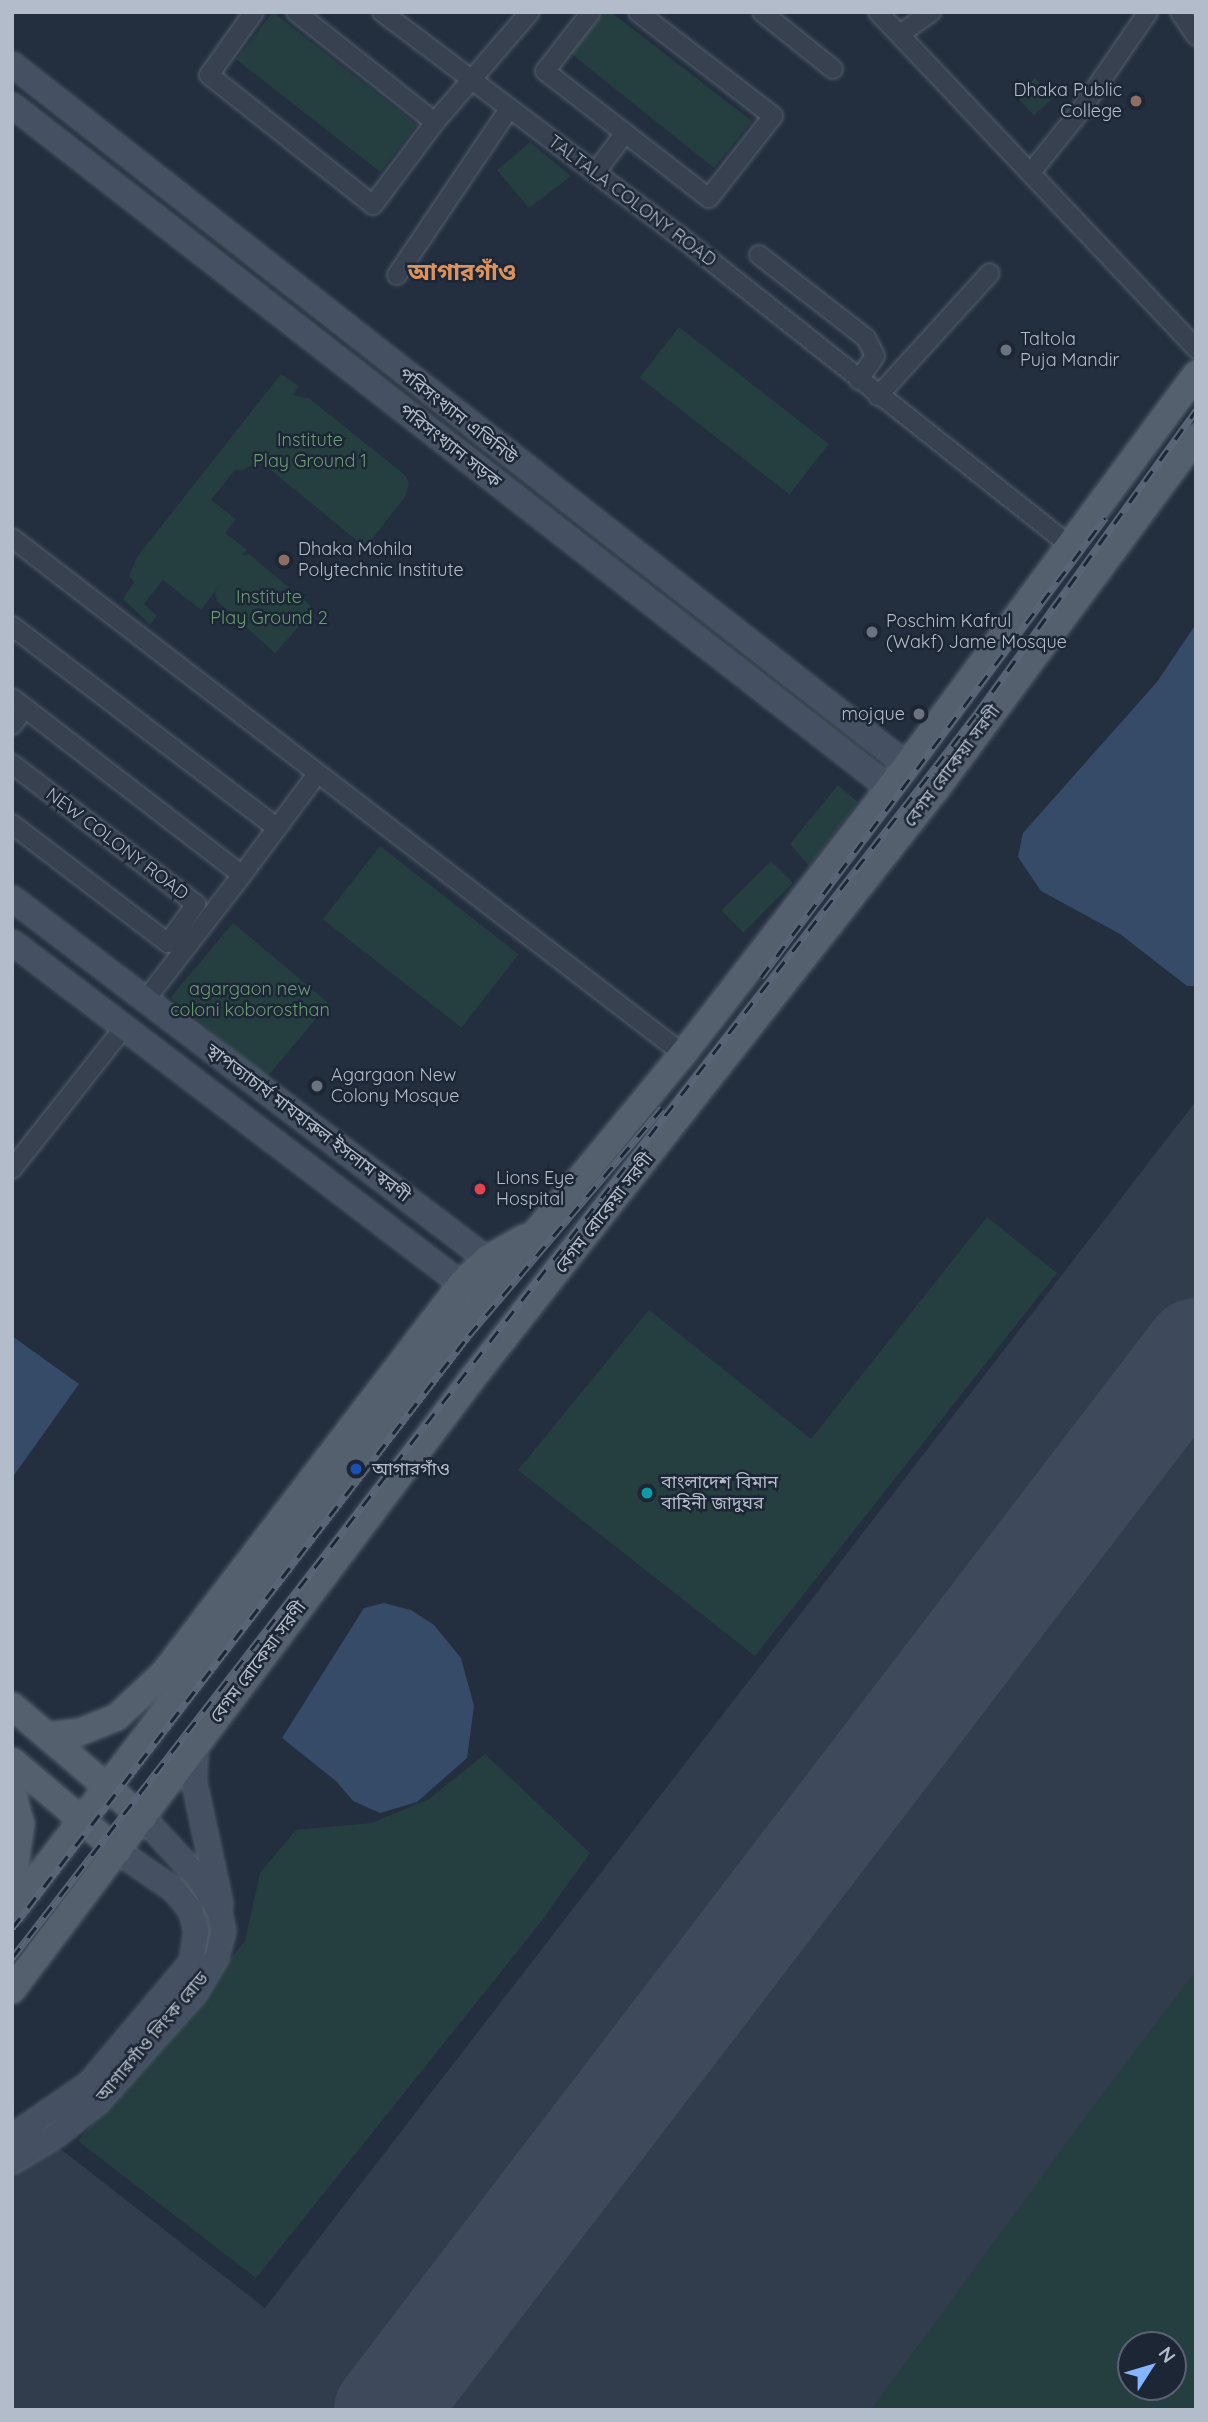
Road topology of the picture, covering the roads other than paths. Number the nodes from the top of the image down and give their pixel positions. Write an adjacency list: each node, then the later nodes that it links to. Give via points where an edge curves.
1 (254, 12): 20 (street, via 209,75 373,205)
2 (296, 12): 20 (street)
3 (382, 12): 16 (street, TALTALA COLONY ROAD)
4 (530, 12): 16 (street)
5 (591, 12): 21 (street, via 545,71)
6 (638, 12): 21 (street, via 773,116 709,198)
7 (762, 12): 15 (street)
8 (878, 12): 12 (street)
9 (931, 12): 12 (street)
10 (1148, 12): 22 (street, via 1078,114)
11 (1180, 12): 13 (street)
12 (900, 34): 22 (street)
13 (1196, 36)
14 (13, 66): 17 (street, পরিসংখ্যান এভিনিউ)
15 (833, 69)
16 (473, 81): 18 (street, TALTALA COLONY ROAD); 20 (street)
17 (42, 88): 19 (street); 38 (street, পরিসংখ্যান এভিনিউ)
18 (509, 109): 23 (street, TALTALA COLONY ROAD); 26 (street)
19 (16, 115): 40 (street, পরিসংখ্যান সড়ক)
20 (435, 122)
21 (625, 133): 23 (street)
22 (1032, 171): 27 (street)
23 (595, 173): 29 (street, TALTALA COLONY ROAD)
24 (759, 255): 29 (street, via 866,338 875,356)
25 (990, 273): 30 (street)
26 (397, 275)
27 (1196, 348)
28 (1196, 374): 33 (main road, বেগম রোকেয়া সরণী)
29 (859, 380): 30 (street, TALTALA COLONY ROAD)
30 (878, 396): 33 (street, TALTALA COLONY ROAD)
31 (1196, 437): 41 (main road, বেগম রোকেয়া সরণী)
32 (12, 538): 39 (street)
33 (1070, 546): 38 (main road, বেগম রোকেয়া সরণী)
34 (12, 626): 44 (street)
35 (19, 703): 36 (street); 45 (street)
36 (12, 725)
37 (12, 764): 43 (street, NEW COLONY ROAD, via 196,904 168,943)
38 (907, 765): 40 (main road, বেগম রোকেয়া সরণী); 41 (main road)
39 (317, 774): 44 (street); 50 (street)
40 (888, 787): 42 (main road); 50 (main road, বেগম রোকেয়া সরণী)
41 (936, 789): 42 (main road, বেগম রোকেয়া সরণী)
42 (919, 811): 51 (main road, বেগম রোকেয়া সরণী)
43 (12, 824)
44 (277, 828): 45 (street)
45 (242, 874): 48 (street)
46 (12, 898): 48 (street, স্থাপত্যাচার্য মাযহারুল ইসলাম স্বরণী)
47 (12, 942): 49 (street, স্থাপত্যাচার্য মাযহারুল ইসলাম স্বরণী)
48 (146, 999): 49 (street); 53 (street, স্থাপত্যাচার্য মাযহারুল ইসলাম স্বরণী)
49 (124, 1027): 52 (street); 54 (street, স্থাপত্যাচার্য মাযহারুল ইসলাম স্বরণী)
50 (683, 1054): 51 (main road); 53 (main road, বেগম রোকেয়া সরণী, via 536,1232)
51 (711, 1078): 57 (main road, বেগম রোকেয়া সরণী, via 474,1376)
52 (12, 1169)
53 (495, 1265): 54 (main road, বেগম রোকেয়া সরণী)
54 (471, 1292): 56 (main road, via 164,1673 117,1717 80,1731); 59 (main road, বেগম রোকেয়া সরণী)
55 (12, 1706): 56 (main road)
56 (47, 1736): 59 (main road)
57 (195, 1745): 61 (main road, বেগম রোকেয়া সরণী); 66 (street, via 194,1783)
58 (12, 1761): 62 (main road)
59 (107, 1787): 61 (main road); 62 (main road, বেগম রোকেয়া সরণী)
60 (12, 1791): 64 (main road, via 21,1824)
61 (143, 1818): 63 (main road, বেগম রোকেয়া সরণী); 66 (street, via 198,1877)
62 (83, 1822): 63 (main road); 65 (main road, বেগম রোকেয়া সরণী)
63 (118, 1851): 67 (main road, বেগম রোকেয়া সরণী); 68 (street, আগারগাঁও লিংক রোড, via 173,1889 190,1909 196,1931 191,1962 89,2083)
64 (12, 1884)
65 (12, 1911)
66 (223, 1919): 69 (street, আগারগাঁও লিংক রোড, via 216,1957 195,1992 97,2102)
67 (12, 1990)
68 (12, 2136)
69 (12, 2161)

